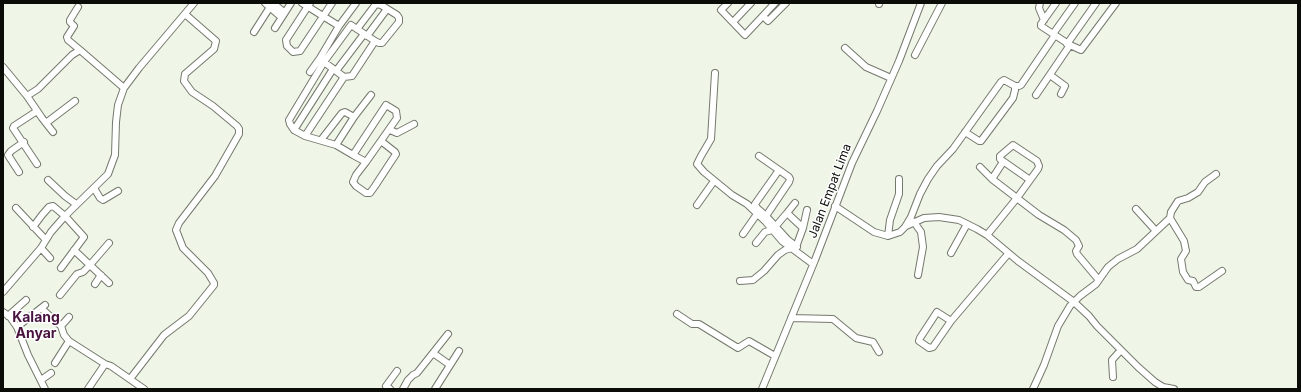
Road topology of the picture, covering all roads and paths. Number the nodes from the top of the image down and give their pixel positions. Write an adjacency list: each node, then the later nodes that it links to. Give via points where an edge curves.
1 (194, 3): 20 (street)
2 (291, 3): 21 (street)
3 (332, 3): 22 (street)
4 (356, 3): 26 (street)
5 (728, 3): 25 (street, via 721,10)
6 (751, 3): 25 (street)
7 (775, 3): 23 (street)
8 (786, 3): 23 (street, via 768,21)
9 (921, 3): 44 (street, Jalan Empat Lima)
10 (942, 3): 36 (street)
11 (1040, 3): 24 (street, via 1039,8)
12 (1056, 3): 24 (street)
13 (1075, 3): 31 (street)
14 (1096, 3): 33 (street)
15 (1116, 3): 33 (street, via 1082,50)
16 (269, 4): 21 (street); 29 (street)
17 (306, 4): 22 (street); 22 (street, via 286,40 287,46 293,52 300,51)
18 (78, 8): 35 (street, via 70,20 74,26 67,38)
19 (387, 9): 28 (street, via 376,4); 30 (street); 32 (street, via 397,15 399,22 382,43)
20 (185, 14): 46 (street); 149 (street, via 216,41 216,45 185,74 184,81 192,92 237,126 239,134 215,176 176,230 184,250 208,273 214,285 188,316 164,335)
21 (282, 15): 27 (street)
22 (323, 16): 26 (street)
23 (763, 16): 25 (street, via 745,34)
24 (1044, 20): 31 (street, via 1041,26)
25 (733, 22)
26 (340, 26): 37 (street)
27 (274, 28)
28 (357, 28): 30 (street); 37 (street, via 351,25)
29 (254, 32)
30 (366, 35): 32 (street); 39 (street)
31 (1054, 35): 33 (street); 45 (street, via 1023,83)
32 (375, 41): 43 (street, via 352,76)
33 (1069, 44): 42 (street)
34 (845, 48): 44 (street, via 866,67)
35 (80, 50): 46 (street); 50 (street)
36 (915, 55)
37 (322, 60): 39 (street); 40 (street); 58 (street, via 289,120)
38 (3, 67): 50 (street)
39 (334, 70): 43 (street); 58 (street)
40 (310, 72)
41 (715, 73): 80 (street, via 711,139 697,164)
42 (1050, 75): 47 (street, via 1065,86); 49 (street)
43 (344, 77): 62 (street)
44 (891, 78): 87 (street, Jalan Empat Lima, via 854,157)
45 (1015, 86): 61 (street, via 1004,80 1001,82); 61 (street, via 1013,98 981,141)
46 (124, 88): 81 (street, via 118,105 115,155 108,174)
47 (1061, 94)
48 (371, 95): 55 (street)
49 (1036, 95)
50 (27, 96): 54 (street)
51 (391, 99): 53 (street)
52 (75, 101): 56 (street)
53 (386, 105): 59 (street, via 396,111 398,117); 67 (street)
54 (37, 111): 56 (street); 65 (street, via 13,126)
55 (354, 117): 63 (street, via 342,113); 66 (street)
56 (46, 123): 60 (street)
57 (414, 124): 59 (street, via 402,132)
58 (294, 130): 62 (street)
59 (390, 130): 64 (street)
60 (53, 132)
61 (965, 132): 99 (street, via 923,187)
62 (305, 136): 63 (street)
63 (320, 140): 66 (street)
64 (381, 141): 69 (street); 69 (street, via 396,154 370,193 366,193 354,182)
65 (24, 142): 71 (street); 74 (street, via 8,155)
66 (336, 145): 67 (street)
67 (353, 155): 69 (street)
68 (760, 156): 73 (street)
69 (366, 162)
70 (1003, 162): 77 (street); 79 (street); 79 (street, via 1000,156 1013,145 1029,154 1039,164 1038,170)
71 (37, 164)
72 (980, 167): 77 (street)
73 (779, 170): 94 (street, via 755,204); 94 (street, via 789,177 789,182)
74 (19, 172)
75 (1216, 174): 95 (street, via 1205,182 1198,192 1178,201)
76 (899, 178): 105 (street, via 899,194 890,220)
77 (992, 179): 83 (street)
78 (48, 180): 85 (street)
79 (1030, 180): 83 (street)
80 (714, 181): 86 (street); 92 (street)
81 (94, 188): 82 (street, via 103,200); 85 (street)
82 (118, 191)
83 (1017, 198): 104 (street); 121 (street, via 1076,240 1079,246 1077,254)
84 (795, 203): 91 (street)
85 (76, 204): 93 (street)
86 (697, 205)
87 (835, 206): 105 (street, via 868,230); 115 (street, Jalan Empat Lima)
88 (16, 208): 98 (street)
89 (1136, 209): 102 (street)
90 (807, 210): 100 (street)
91 (787, 213): 100 (street); 101 (street)
92 (757, 214): 101 (street); 103 (street)
93 (65, 216): 98 (street, via 58,208 52,206); 106 (street); 111 (street, via 84,237)
94 (766, 216): 101 (street)
95 (1170, 218): 102 (street); 118 (street, via 1184,241 1186,251 1181,259 1183,272 1188,280 1193,281 1196,287 1200,287)
96 (914, 222): 97 (street, via 939,216); 99 (street); 120 (street, via 921,232 923,248)
97 (967, 224): 104 (street); 112 (street)
98 (33, 227): 106 (street)
99 (905, 227): 105 (street)
100 (803, 228): 110 (street)
101 (774, 229): 108 (street, via 765,232); 110 (street, via 776,236)
102 (1156, 231): 121 (street, via 1137,249 1108,267)
103 (742, 234)
104 (987, 235): 113 (street)
105 (888, 236)
106 (46, 240): 109 (street)
107 (109, 243): 116 (street)
108 (756, 243)
109 (41, 248): 114 (street); 125 (street)
110 (794, 248): 115 (street); 122 (street, via 778,255 753,280)
111 (74, 250): 116 (street); 117 (street)
112 (951, 253)
113 (1008, 254): 128 (street); 133 (street)
114 (50, 258)
115 (814, 262): 132 (street, Jalan Empat Lima)
116 (90, 265): 119 (street); 126 (street, via 77,274)
117 (61, 268)
118 (1222, 271)
119 (101, 275): 123 (street); 124 (street)
120 (918, 275)
121 (1098, 279): 128 (street, via 1096,284)
122 (740, 281)
123 (109, 283)
124 (95, 284)
125 (3, 292)
126 (60, 295)
127 (26, 300): 129 (street)
128 (1074, 302): 138 (street); 158 (street, via 1058,326)
129 (5, 314): 135 (street)
130 (678, 314): 142 (street, via 738,348 749,341)
131 (70, 317): 134 (street)
132 (791, 318): 140 (street, via 833,320 856,338 873,342); 142 (street, Jalan Empat Lima)
133 (951, 321): 133 (street, via 937,312 919,341 931,348)
134 (61, 326): 135 (street, via 44,307); 137 (street)
135 (17, 327): 150 (street)
136 (448, 334): 141 (street)
137 (69, 341): 143 (street); 144 (street)
138 (1121, 350): 148 (street, via 1112,360); 159 (street, via 1155,382)
139 (459, 351): 145 (street)
140 (879, 352)
141 (433, 353): 145 (street); 155 (street)
142 (776, 356): 157 (street, Jalan Empat Lima)
143 (55, 363)
144 (105, 364): 149 (street); 153 (street)
145 (450, 365): 156 (street)
146 (397, 371): 151 (street)
147 (51, 373): 150 (street)
148 (1113, 377)
149 (130, 379): 154 (street)
150 (40, 380): 152 (street)
151 (386, 388)
152 (45, 389)
153 (88, 389)
154 (144, 389)
155 (403, 389)
156 (435, 389)
157 (762, 389)
158 (1033, 389)
159 (1174, 389)

